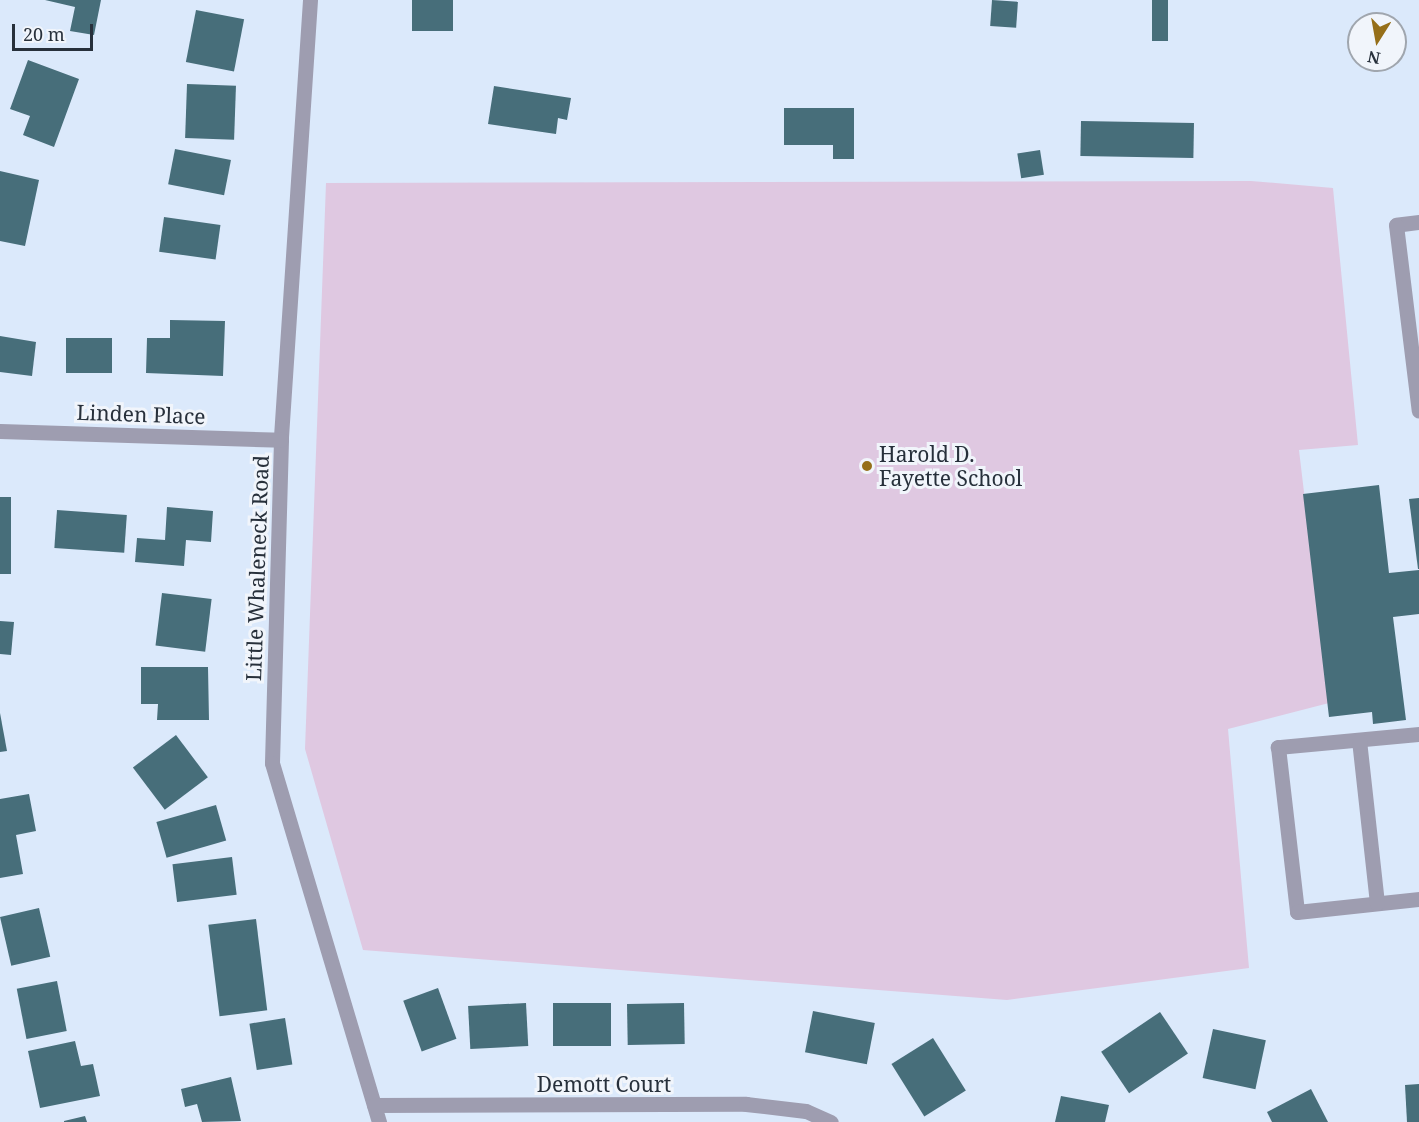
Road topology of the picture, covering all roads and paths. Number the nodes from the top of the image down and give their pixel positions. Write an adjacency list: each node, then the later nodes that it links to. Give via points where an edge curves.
1 (310, 0): 5 (street, Little Whaleneck Road)
2 (1419, 222): 3 (street, via 1395,225)
3 (1419, 411)
4 (0, 431): 5 (street, Linden Place)
5 (281, 440): 10 (street, Little Whaleneck Road, via 272,763)
6 (1419, 734): 7 (street)
7 (1359, 740): 9 (street); 9 (street, via 1278,747 1297,912)
8 (1419, 899): 9 (street)
9 (1377, 903)
10 (374, 1106): 11 (street, Little Whaleneck Road); 12 (street, Demott Court, via 746,1104 806,1111)
11 (379, 1122)
12 (831, 1122)

